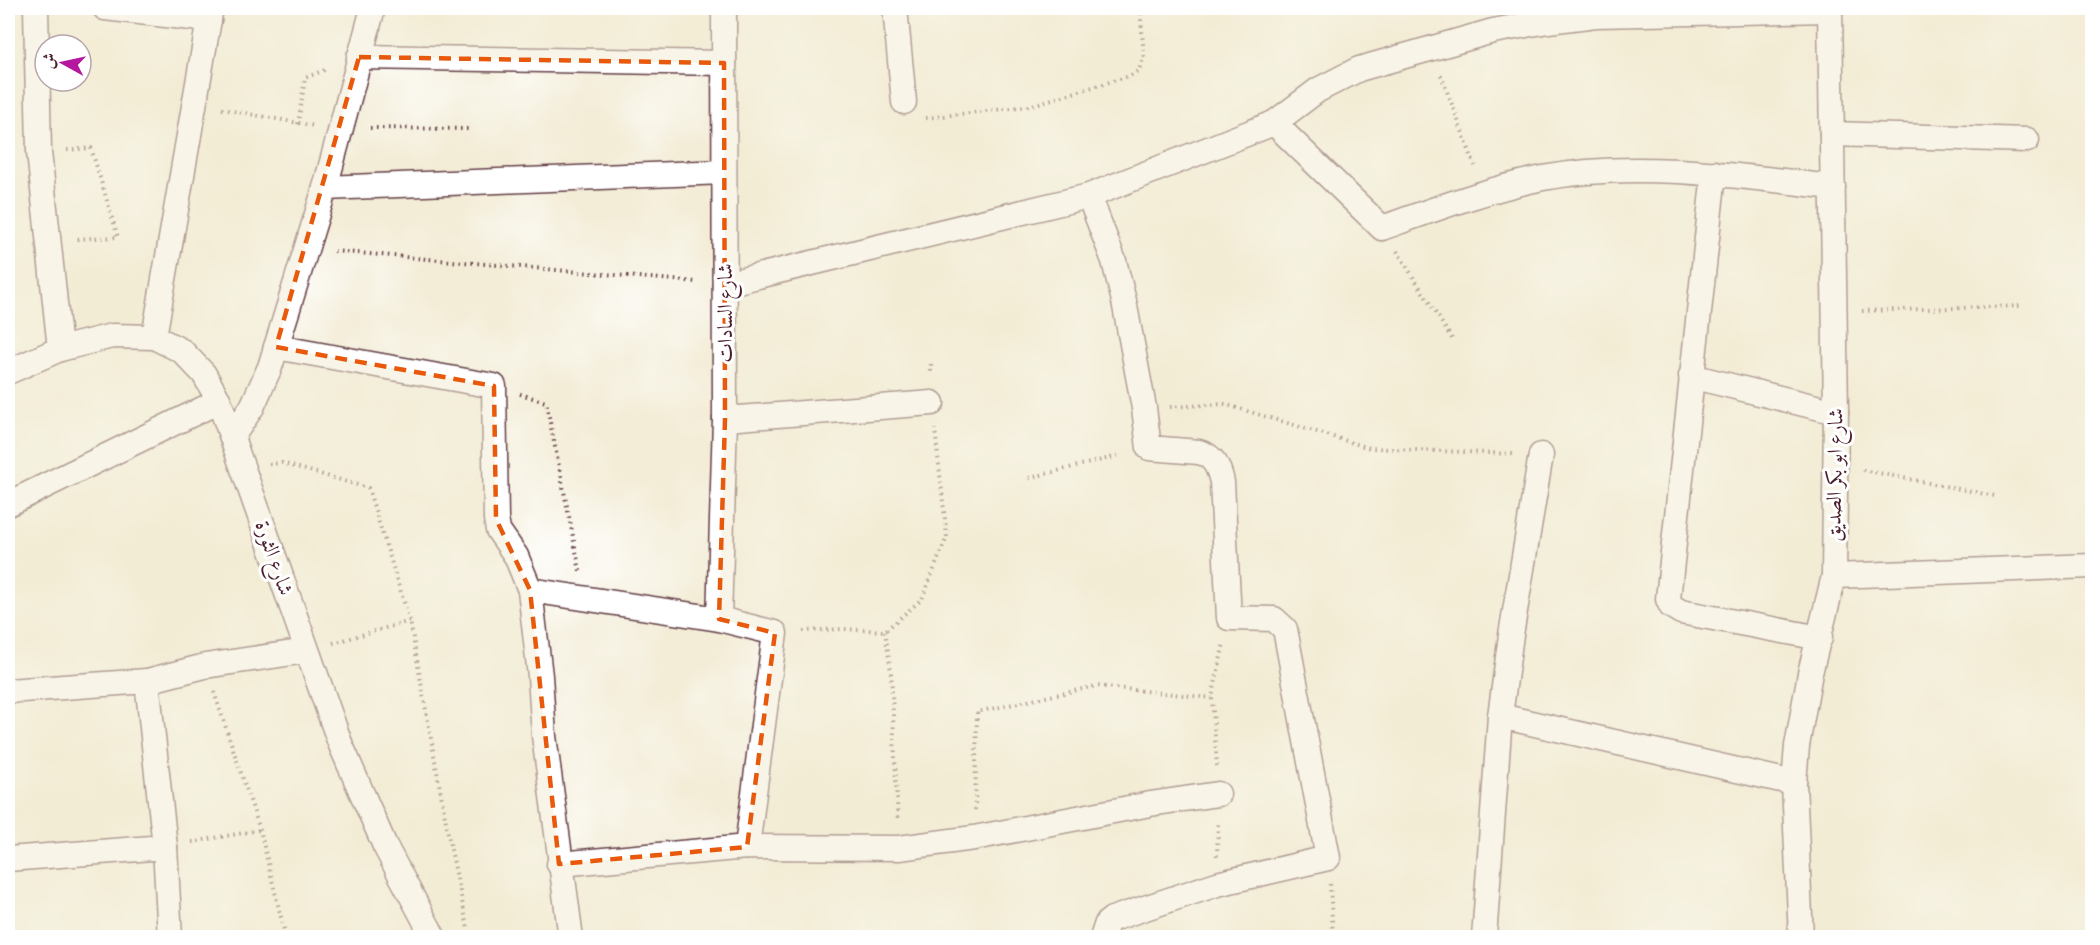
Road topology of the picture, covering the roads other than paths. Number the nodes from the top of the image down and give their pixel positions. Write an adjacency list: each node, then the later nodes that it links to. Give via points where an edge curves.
1 (36, 8): 22 (street, via 39,152)
2 (105, 8): 7 (street)
3 (374, 8): 8 (street)
4 (724, 8): 9 (street, شارع السادات)
5 (895, 8): 10 (street)
6 (1830, 9): 11 (street, via 1596,15 1493,31 1359,69 1318,90); 12 (street, شارع ابو بكر الصديق)
7 (210, 14): 20 (street)
8 (359, 57): 9 (street); 17 (street)
9 (724, 63): 14 (street, شارع السادات)
10 (904, 102)
11 (1274, 123): 15 (street, via 1382,228 1484,192 1543,178 1615,171); 18 (street)
12 (1832, 134): 13 (street); 16 (street, شارع ابو بكر الصديق)
13 (2027, 140)
14 (724, 172): 17 (street); 19 (street, شارع السادات)
15 (1714, 173): 16 (street); 24 (street)
16 (1833, 187): 27 (street, شارع ابو بكر الصديق)
17 (325, 188): 21 (street)
18 (1089, 196): 19 (street); 51 (street, via 1114,261 1124,301 1149,448 1207,454 1222,482 1229,618 1274,620 1285,628 1328,858 1217,884 1112,919)
19 (725, 284): 28 (street, شارع السادات)
20 (154, 337): 22 (street, شارع الثورة, via 112,336); 25 (street, شارع الثورة, via 182,351 204,374)
21 (276, 347): 29 (street, via 252,407); 34 (street, via 494,386 496,519)
22 (60, 350): 23 (street, شارع الثورة)
23 (8, 372)
24 (1691, 376): 27 (street); 36 (street, via 1668,591 1671,606 1681,612)
25 (219, 401): 29 (street, شارع الثورة); 31 (street)
26 (932, 403): 28 (street)
27 (1836, 412): 33 (street, شارع ابو بكر الصديق)
28 (725, 419): 35 (street, شارع السادات)
29 (232, 437): 37 (street, شارع الثورة)
30 (1541, 455): 40 (street)
31 (8, 504)
32 (2092, 566): 33 (street)
33 (1834, 576): 36 (street, شارع ابو بكر الصديق)
34 (530, 590): 35 (street); 46 (street)
35 (719, 619): 43 (street, via 775,633)
36 (1820, 638): 41 (street, شارع ابو بكر الصديق, via 1802,709)
37 (306, 651): 38 (street, via 205,666); 49 (street, شارع الثورة, via 340,743 385,846)
38 (147, 681): 39 (street); 44 (street)
39 (8, 691)
40 (1500, 716): 41 (street); 52 (street)
41 (1794, 783): 53 (street, شارع ابو بكر الصديق)
42 (1218, 794): 43 (street, via 899,848)
43 (747, 847): 46 (street)
44 (165, 848): 45 (street); 48 (street)
45 (8, 859)
46 (559, 864): 47 (street)
47 (571, 937): 50 (street)
48 (170, 938)
49 (434, 938)
50 (563, 938)
51 (1102, 938)
52 (1484, 938)
53 (1801, 938)

